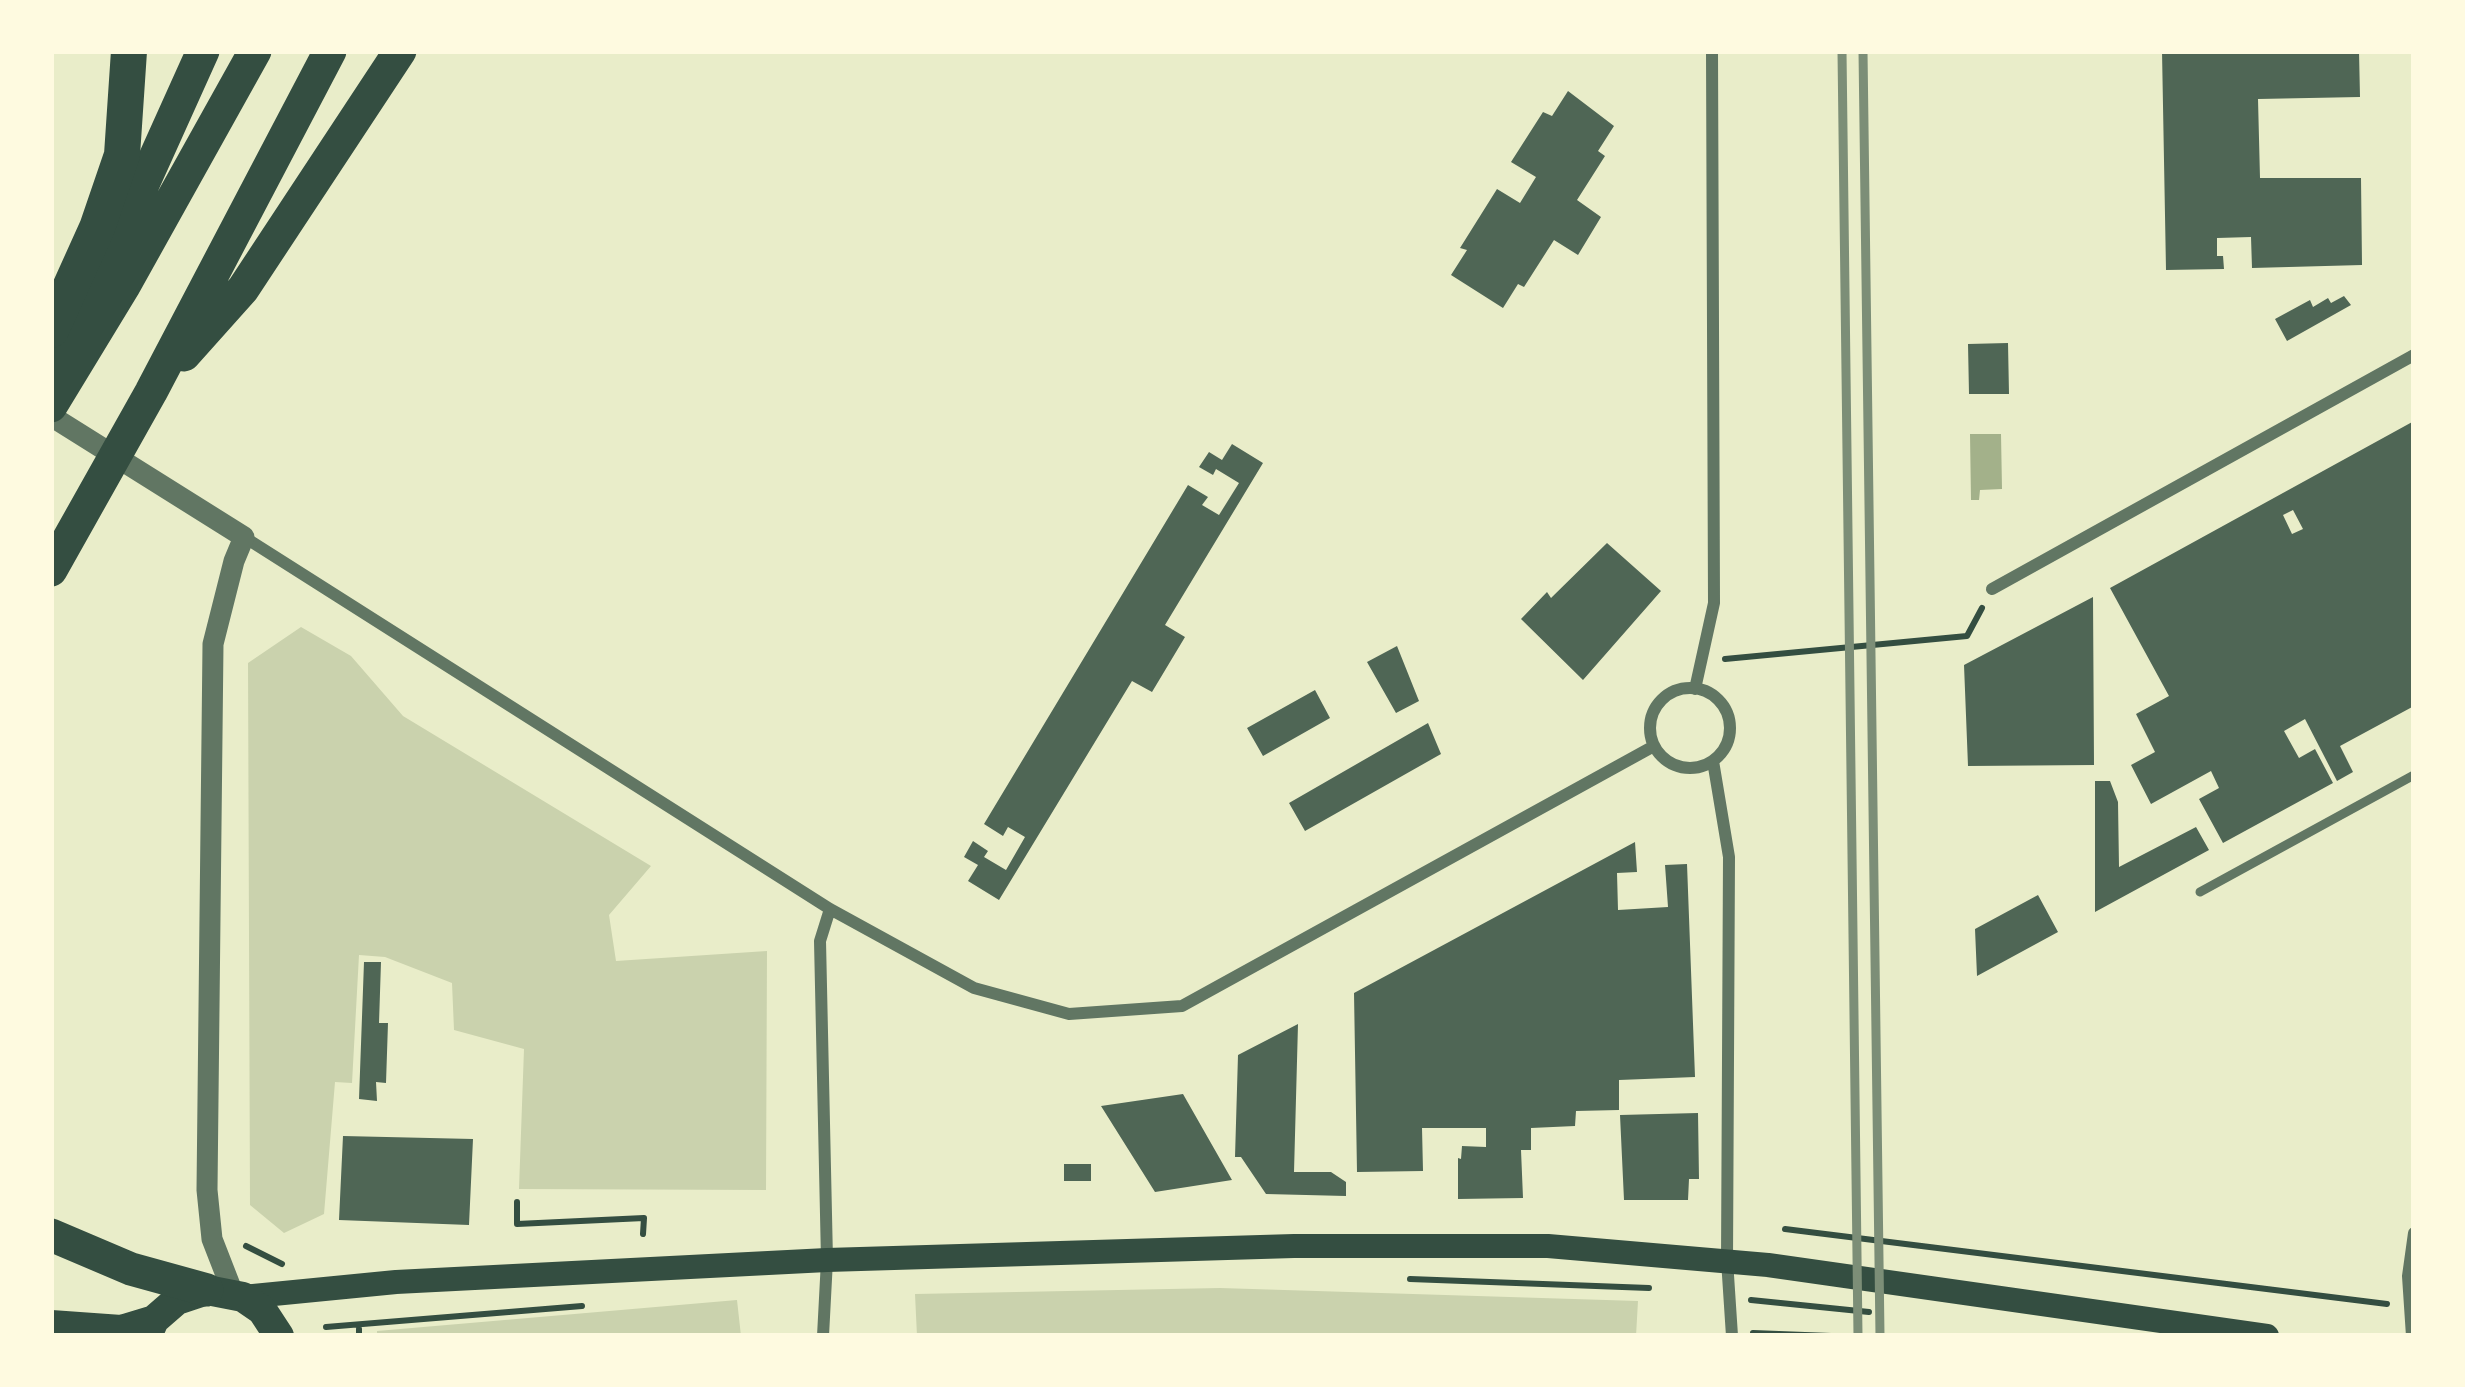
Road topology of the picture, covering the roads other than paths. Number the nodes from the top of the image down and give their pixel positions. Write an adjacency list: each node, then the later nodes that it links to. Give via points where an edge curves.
1 (128, 51): 7 (highway, via 122,155)
2 (203, 51): 9 (highway)
3 (254, 51): 9 (highway, via 124,286)
4 (331, 51): 10 (highway)
5 (400, 51): 10 (highway, via 243,290)
6 (1712, 51): 15 (street, via 1714,603)
7 (51, 330)
8 (2414, 355): 14 (street)
9 (56, 377)
10 (151, 392): 13 (highway)
11 (51, 416): 12 (street)
12 (244, 537): 20 (street); 25 (street, via 213,644 207,1190)
13 (51, 570)
14 (1992, 589)
15 (1695, 688): 16 (street, via 1658,703 1650,724); 17 (street, via 1728,717 1728,739)
16 (1654, 746): 17 (street, via 1683,767); 20 (street, via 1182,1006 1069,1014 974,988)
17 (1713, 761): 24 (street, via 1729,856)
18 (2414, 775): 19 (lane)
19 (2200, 892)
20 (830, 909): 23 (street, via 820,941)
21 (2414, 1233): 32 (street)
22 (51, 1235): 25 (highway, via 131,1268)
23 (827, 1260): 24 (main road, via 1548,1246); 25 (main road); 29 (street)
24 (1727, 1261): 30 (street); 31 (main road)
25 (228, 1294): 27 (main road, via 177,1300); 28 (main road, via 262,1310)
26 (51, 1325): 27 (main road)
27 (151, 1328)
28 (278, 1336)
29 (823, 1336)
30 (1732, 1336)
31 (2267, 1336)
32 (2412, 1336)

